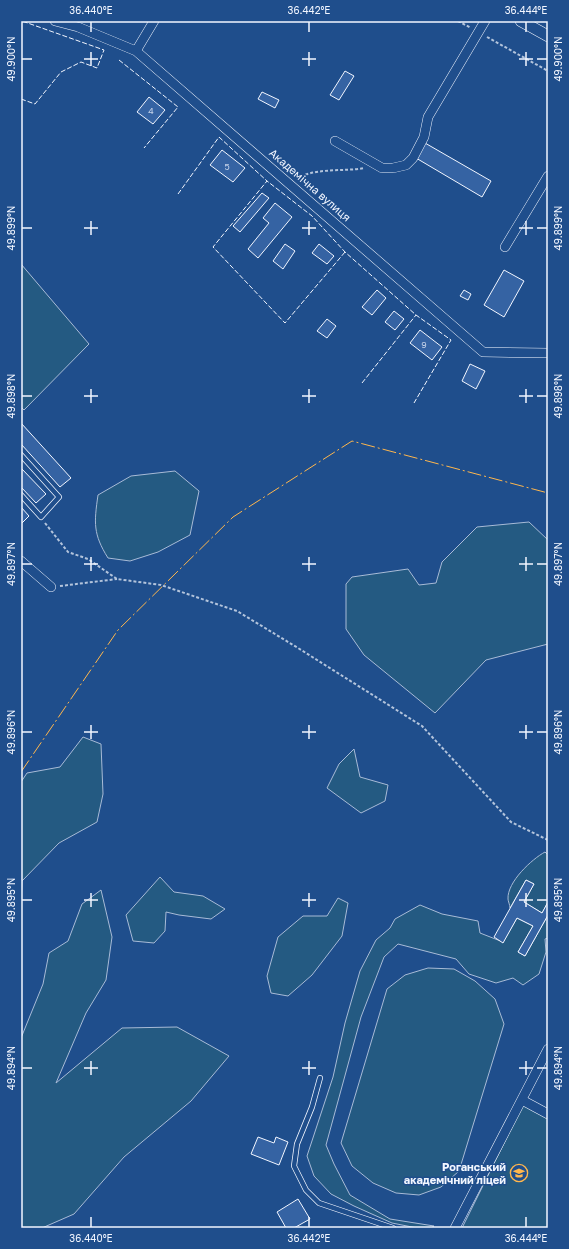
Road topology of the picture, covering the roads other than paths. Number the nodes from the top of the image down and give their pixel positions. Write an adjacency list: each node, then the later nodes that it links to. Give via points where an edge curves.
1 (55, 21): 6 (street, Академічна вулиця, via 78,27)
2 (154, 21): 6 (street)
3 (485, 21): 7 (street, via 428,117 424,137 413,158 406,165 382,168)
4 (521, 21): 5 (street)
5 (548, 36)
6 (136, 51): 10 (street, Академічна вулиця, via 483,352)
7 (335, 141)
8 (548, 176): 9 (street)
9 (505, 247)
10 (548, 353)
11 (21, 454): 12 (lane, via 59,497 41,517)
12 (21, 495)
13 (21, 561): 14 (street)
14 (51, 587)
15 (548, 1049): 17 (street)
16 (320, 1078): 19 (lane, via 297,1144 294,1166 306,1190 319,1203)
17 (522, 1100): 18 (street); 20 (street)
18 (548, 1114)
19 (393, 1228)
20 (456, 1228)

